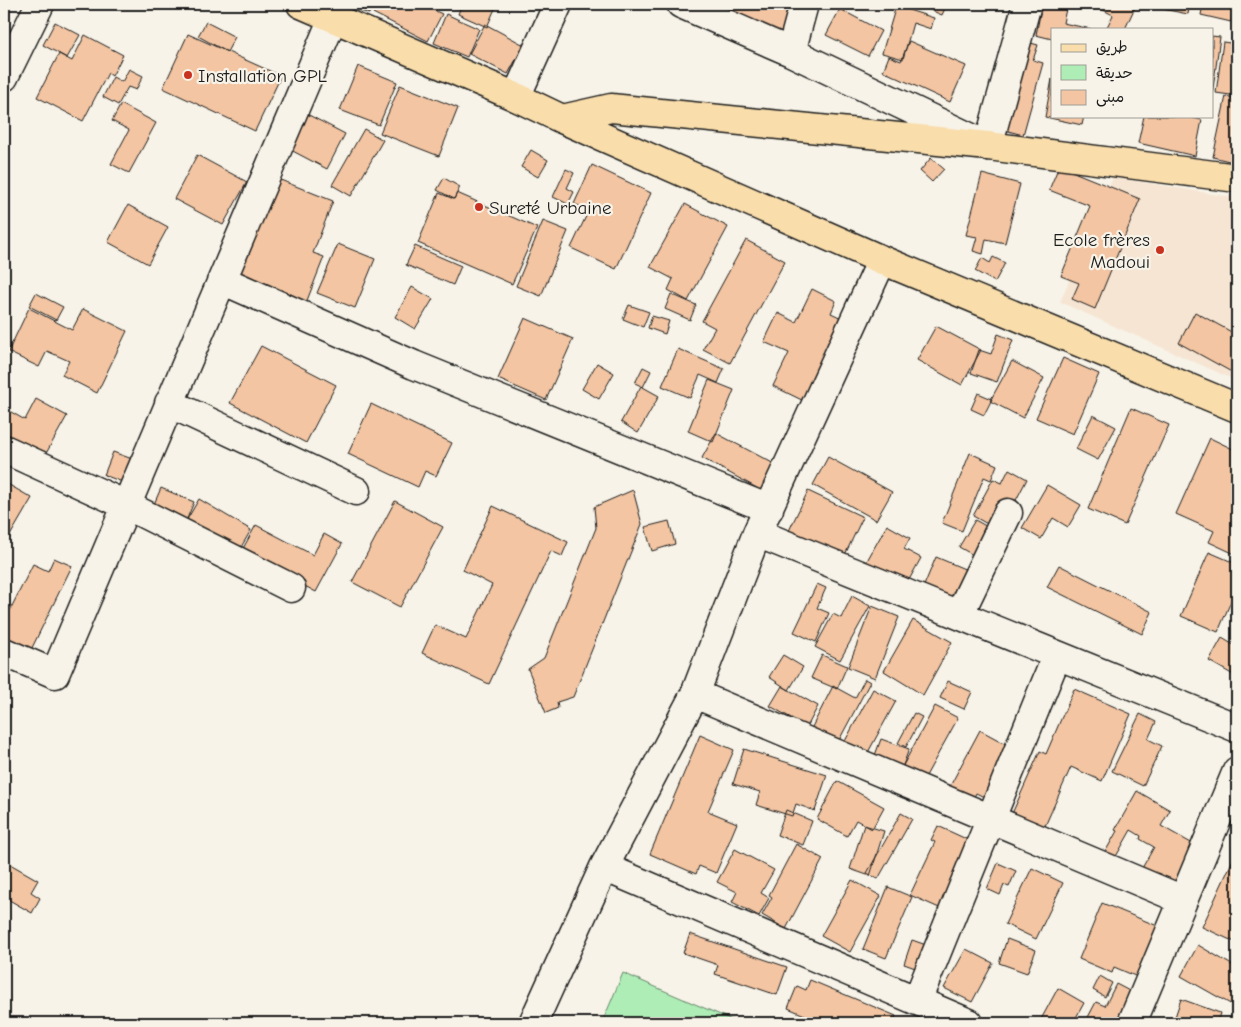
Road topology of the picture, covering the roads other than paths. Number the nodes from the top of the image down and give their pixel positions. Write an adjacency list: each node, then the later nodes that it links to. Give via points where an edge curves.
1 (40, 4): 9 (street)
2 (300, 4): 7 (main road)
3 (558, 4): 10 (street)
4 (680, 4): 8 (street)
5 (804, 4): 8 (street)
6 (1027, 4): 12 (street)
7 (333, 18): 10 (main road); 15 (street)
8 (791, 52): 12 (street)
9 (4, 77)
10 (516, 97): 11 (main road)
11 (562, 119): 12 (main road, via 611,108); 14 (main road)
12 (988, 146): 13 (main road)
13 (1237, 178)
14 (882, 260): 17 (main road); 22 (street)
15 (222, 280): 16 (street); 22 (street)
16 (169, 403): 19 (street); 20 (street)
17 (1237, 408)
18 (4, 449): 20 (street)
19 (356, 491)
20 (126, 505): 23 (street); 25 (street, via 55,674)
21 (1008, 513): 24 (street)
22 (763, 521): 24 (street); 27 (street)
23 (291, 588)
24 (959, 615): 26 (street)
25 (4, 652)
26 (1057, 655): 28 (street); 30 (street)
27 (695, 694): 30 (street); 31 (street)
28 (1237, 728)
29 (1237, 771): 32 (street)
30 (990, 819): 32 (street); 33 (street)
31 (604, 868): 33 (street); 34 (street)
32 (1183, 900): 36 (street)
33 (916, 1001): 35 (street)
34 (533, 1023)
35 (969, 1023)
36 (1132, 1023)

